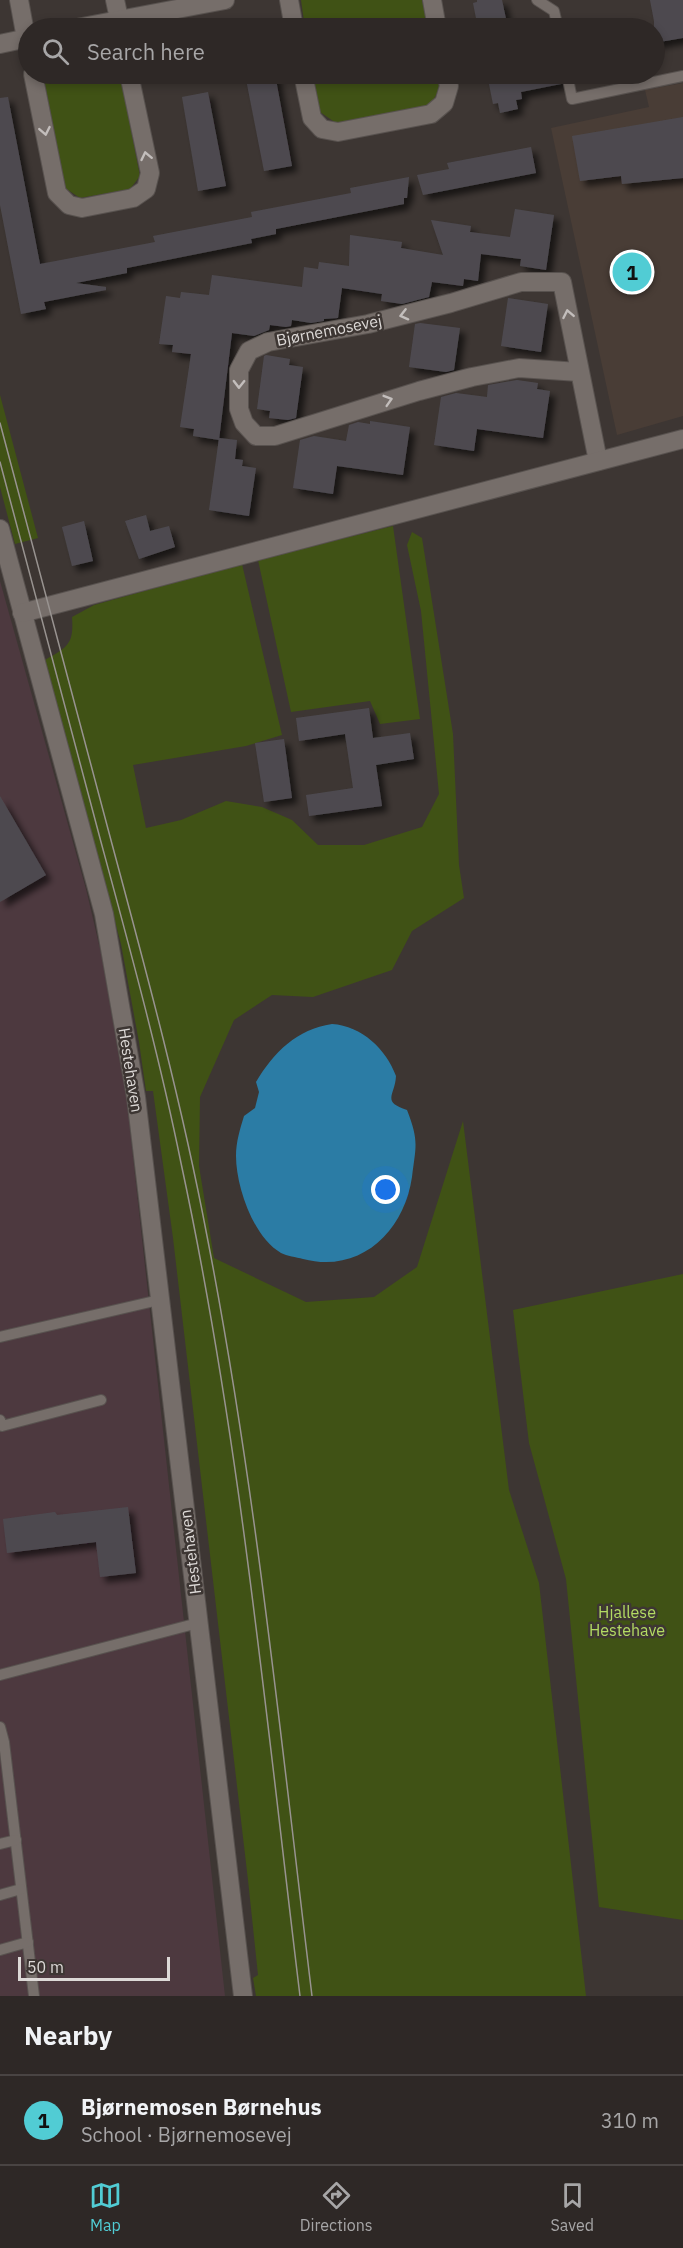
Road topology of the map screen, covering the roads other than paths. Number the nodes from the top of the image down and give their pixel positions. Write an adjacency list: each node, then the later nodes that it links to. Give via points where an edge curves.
1 (19, 0): 7 (street)
2 (115, 0): 8 (street)
3 (225, 0): 9 (street)
4 (289, 0): 10 (street)
5 (432, 0): 11 (street)
6 (537, 0): 12 (lane, via 554,11)
7 (23, 18)
8 (119, 18)
9 (149, 18)
10 (292, 18)
11 (435, 18)
12 (556, 18)
13 (18, 43): 14 (street)
14 (0, 44)
15 (683, 76): 16 (lane)
16 (665, 80)
17 (35, 84): 18 (street, one-way to 18, via 57,193 69,205 82,208 133,198 146,189 150,173)
18 (131, 84)
19 (305, 84): 20 (street, via 312,118 322,129 338,132 431,114 444,103)
20 (448, 84)
21 (569, 84): 23 (lane, via 572,99)
22 (645, 84): 23 (lane)
23 (636, 86)
24 (579, 372): 24 (street, Bjørnemosevej, one-way to 24, via 562,282 521,282 368,324 268,342 249,351 239,370 239,409 244,423 256,436 275,436 472,377 519,368); 26 (street, Bjørnemosevej)
25 (683, 439): 26 (street)
26 (598, 460): 28 (street)
27 (1, 540): 28 (street, Hestehaven)
28 (22, 613): 29 (street, Hestehaven, via 104,914 136,1097)
29 (159, 1300): 30 (lane); 33 (street, Hestehaven)
30 (0, 1337)
31 (101, 1400): 32 (lane, via 2,1426)
32 (0, 1420)
33 (198, 1623): 34 (lane); 44 (street, Hestehaven)
34 (0, 1675)
35 (0, 1727): 36 (lane)
36 (5, 1789): 37 (lane)
37 (15, 1840): 38 (lane); 39 (lane)
38 (0, 1844)
39 (21, 1889): 40 (lane); 41 (lane)
40 (0, 1895)
41 (27, 1942): 42 (lane); 43 (lane)
42 (0, 1950)
43 (34, 1996)
44 (243, 1996)

